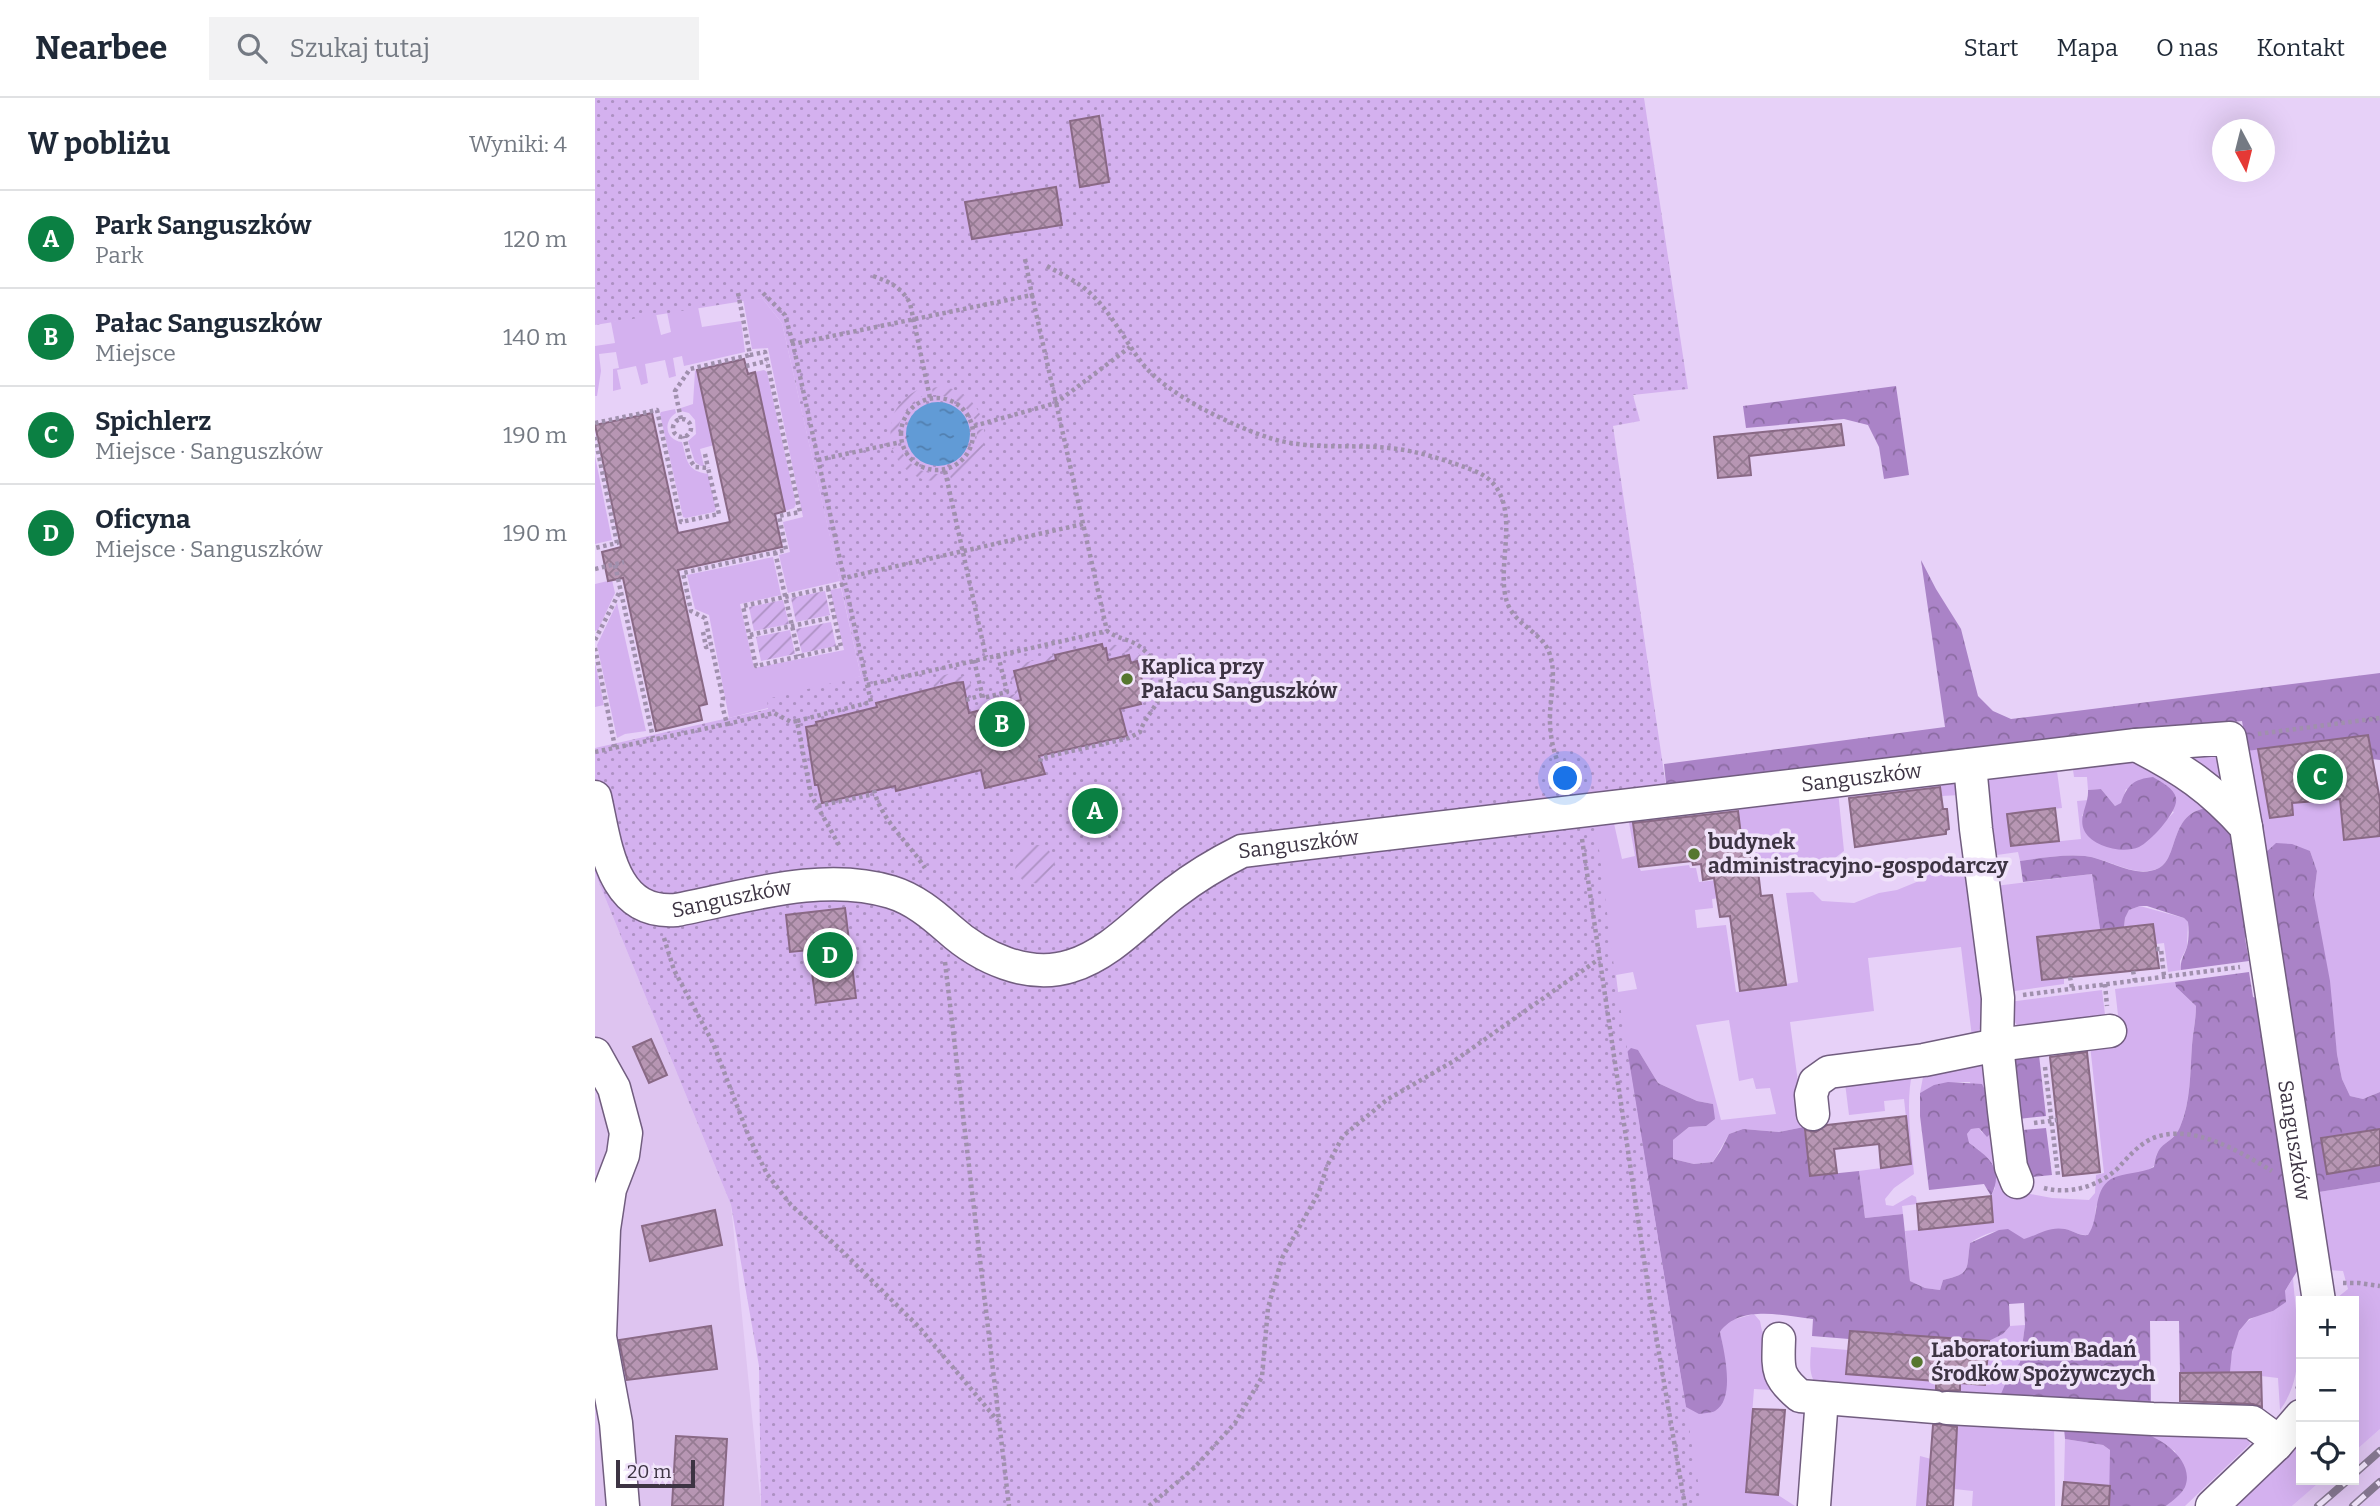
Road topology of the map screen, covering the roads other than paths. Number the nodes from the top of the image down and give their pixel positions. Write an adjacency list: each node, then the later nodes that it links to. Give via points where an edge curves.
1 (2136, 745): 2 (street, Sanguszków); 4 (street, via 2196,779); 4 (street, Sanguszków, via 2230,738)
2 (1970, 765): 3 (street, Sanguszków, via 1242,850 1206,869 1106,947 1072,966 1054,969 1020,968 996,960 915,903 891,892 853,885 812,884 659,912 643,905 618,881); 6 (street, via 1998,998)
3 (595, 797)
4 (2246, 827): 11 (street, Sanguszków)
5 (2110, 1031): 6 (street)
6 (1997, 1045): 8 (street, via 1829,1072 1815,1082); 9 (street, via 2011,1167)
7 (595, 1054): 10 (street, via 614,1088 627,1133 623,1155)
8 (1813, 1114)
9 (2017, 1182)
10 (602, 1188): 18 (street, via 600,1337 615,1423)
11 (2318, 1296)
12 (1779, 1339): 13 (street, via 1778,1370 1785,1384 1800,1396)
13 (1822, 1398): 15 (street); 20 (street)
14 (2296, 1418): 15 (street)
15 (2252, 1422): 17 (street)
16 (2296, 1422): 17 (street)
17 (2276, 1445): 21 (street)
18 (608, 1474): 19 (street)
19 (623, 1506)
20 (1814, 1506)
21 (2212, 1506)

